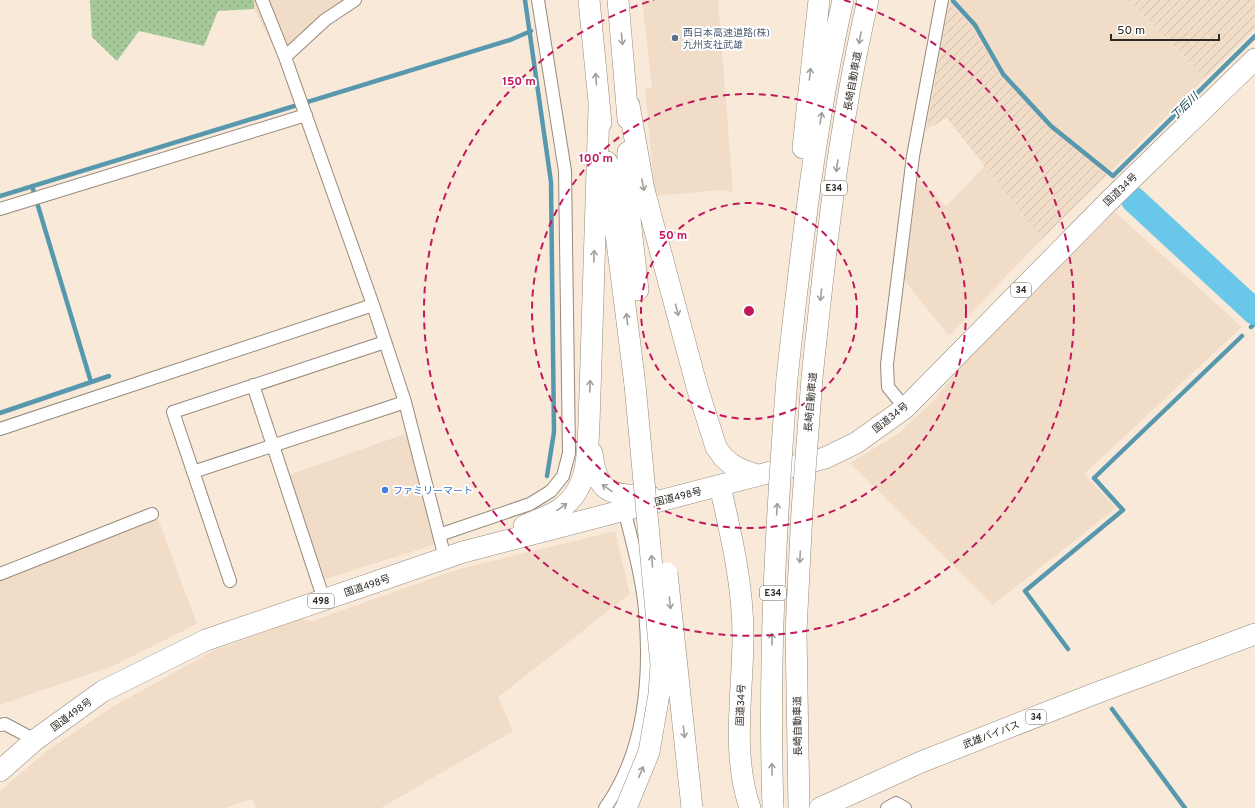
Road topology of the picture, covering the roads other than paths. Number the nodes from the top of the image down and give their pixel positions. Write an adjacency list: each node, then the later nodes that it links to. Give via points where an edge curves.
1 (262, 0): 10 (street)
2 (355, 0): 10 (street, via 325,20)
3 (538, 0): 34 (street, via 565,171 569,453 563,476 551,491 530,504)
4 (589, 0): 13 (highway, one-way to 4)
5 (618, 0): 12 (highway, one-way to 12)
6 (819, 0): 18 (highway, one-way to 6, via 796,213)
7 (843, 0): 18 (highway, E34, one-way to 7, via 802,245 819,131)
8 (868, 0): 48 (highway, 長崎自動車道 / E34, one-way to 48, bridge, via 841,138 824,258 812,378 796,631)
9 (942, 0): 22 (street, via 913,156 887,364 888,387)
10 (285, 57): 14 (street)
11 (1255, 59): 22 (highway, 国道34号 / 34, via 1111,199)
12 (629, 105): 19 (highway, via 628,192); 26 (highway, one-way to 26, via 644,190)
13 (599, 108): 19 (highway, one-way to 13); 23 (highway, one-way to 13)
14 (306, 115): 15 (street); 16 (street)
15 (0, 209)
16 (373, 305): 17 (street); 24 (street)
17 (385, 342): 20 (street); 21 (street)
18 (787, 378): 47 (highway, E34, one-way to 18, bridge, via 772,631 777,510)
19 (641, 384): 44 (highway, one-way to 19, bridge, via 649,752 660,694 661,665); 45 (highway, one-way to 45, bridge)
20 (253, 386): 25 (street); 27 (street, via 173,412)
21 (405, 402): 25 (street); 34 (street)
22 (904, 408): 28 (highway, 国道34号 / 34, via 856,443 825,458)
23 (589, 424): 31 (highway, one-way to 23, via 624,495 604,487 595,471); 35 (highway, one-way to 23, via 559,510 572,500 581,486 585,473)
24 (0, 429)
25 (273, 446): 27 (street); 38 (street)
26 (716, 448): 28 (highway, via 731,464); 30 (highway, via 713,471)
27 (193, 472): 37 (street)
28 (758, 475): 29 (highway, 国道34号 / 34)
29 (720, 486): 30 (highway, 国道498号 / 498); 46 (highway, 国道34号, via 737,564 741,599 743,636 738,730 741,768)
30 (694, 492): 31 (highway, 国道498号 / 498)
31 (673, 497): 32 (highway, 国道498号 / 498)
32 (624, 509): 35 (highway, 国道498号 / 498); 43 (street, via 638,565 645,610 647,674 640,726 627,767)
33 (152, 514): 36 (street)
34 (439, 535): 35 (street)
35 (454, 555): 38 (highway, 国道498号 / 498)
36 (0, 574)
37 (230, 581)
38 (324, 600): 41 (highway, 国道498号 / 498, via 206,640 103,692)
39 (1255, 634): 49 (highway, 武雄バイパス / 34, via 921,762)
40 (0, 725): 41 (street, via 5,724)
41 (35, 740): 42 (highway, 国道498号 / 498)
42 (0, 771)
43 (605, 808)
44 (626, 808)
45 (692, 808)
46 (750, 808)
47 (773, 808)
48 (799, 808)
49 (820, 808)
50 (887, 808): 51 (street, via 896,803)
51 (905, 808)

